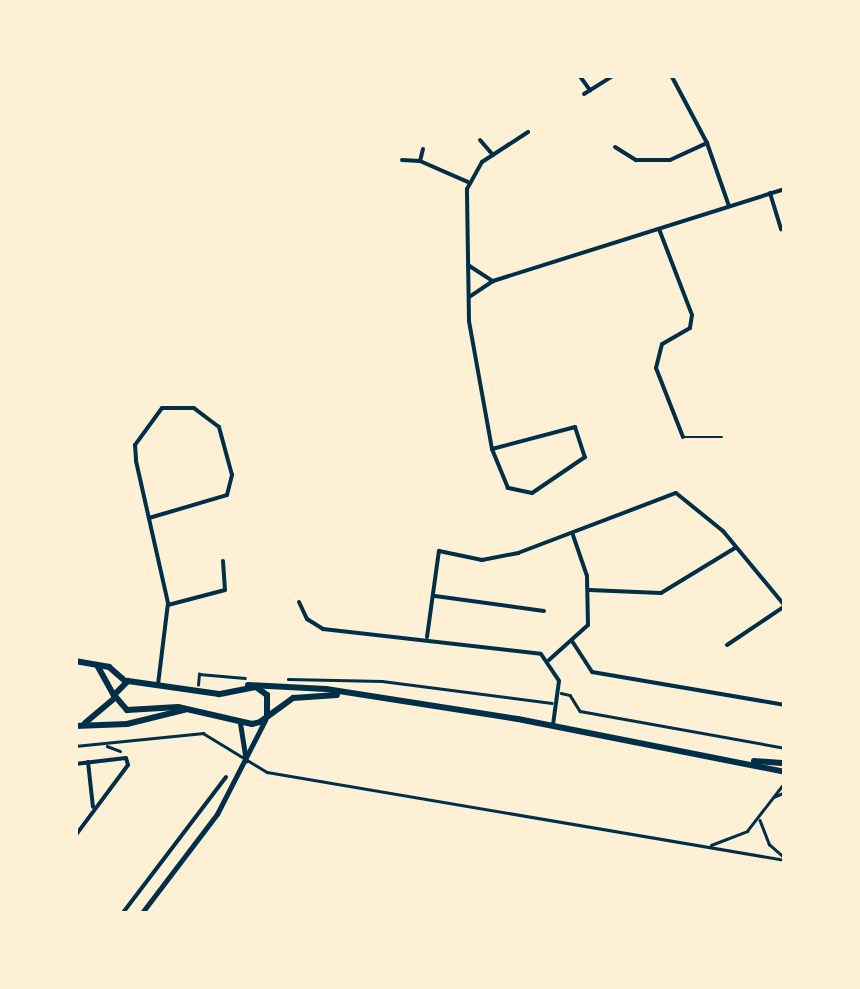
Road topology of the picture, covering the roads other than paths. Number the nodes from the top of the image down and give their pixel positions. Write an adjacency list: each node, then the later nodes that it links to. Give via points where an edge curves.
1 (579, 75): 2 (street, via 587,92)
2 (614, 75)
3 (671, 75): 6 (street)
4 (528, 132): 9 (street)
5 (480, 140): 9 (street)
6 (708, 143): 7 (street, via 670,160 636,160); 15 (street)
7 (616, 147)
8 (422, 149): 11 (street)
9 (493, 155): 12 (street)
10 (402, 160): 11 (street)
11 (420, 160): 12 (street)
12 (468, 182): 18 (street)
13 (785, 188): 14 (street)
14 (770, 194): 15 (street); 17 (street)
15 (729, 206): 16 (street)
16 (659, 228): 19 (street); 21 (street, via 692,315 690,328 662,344 656,368)
17 (781, 229)
18 (468, 266): 19 (street); 20 (street)
19 (494, 281): 20 (street)
20 (468, 296): 23 (street)
21 (682, 437): 22 (lane)
22 (722, 437)
23 (492, 449): 23 (street, via 508,488 532,493 585,457 574,427)
24 (149, 518): 24 (street, via 135,457 138,435 162,408 194,408 219,427 232,474 228,495); 31 (street)
25 (572, 534): 26 (street, via 678,493); 28 (street); 29 (street, via 500,558 439,550)
26 (736, 548): 28 (street, via 660,593); 32 (street)
27 (223, 562): 31 (street, via 228,582 222,591)
28 (588, 590): 35 (street, via 588,625)
29 (436, 596): 33 (street); 34 (street)
30 (299, 602): 34 (street, via 323,629)
31 (168, 605): 41 (street)
32 (785, 606): 36 (street)
33 (544, 610)
34 (427, 637): 37 (street, via 518,648)
35 (572, 641): 37 (street); 45 (street, via 590,671)
36 (727, 645)
37 (549, 660): 50 (street, via 560,690)
38 (75, 661): 39 (main road)
39 (96, 664): 40 (main road); 44 (main road)
40 (125, 682): 41 (main road); 44 (main road)
41 (158, 684): 42 (main road, via 216,694)
42 (248, 686): 43 (main road); 47 (main road, via 265,692)
43 (343, 694): 47 (main road, via 300,696); 50 (main road)
44 (114, 697): 46 (main road, via 127,710); 49 (main road)
45 (785, 705)
46 (185, 710): 48 (main road); 49 (main road, via 127,724)
47 (266, 717): 48 (main road); 52 (street)
48 (240, 723): 52 (street)
49 (79, 725)
50 (553, 725): 54 (main road)
51 (75, 746): 52 (lane, via 202,732)
52 (246, 761): 66 (street); 67 (lane, via 280,774)
53 (88, 762): 56 (street); 62 (street); 62 (street, via 128,760)
54 (753, 762): 55 (main road); 57 (main road)
55 (785, 763)
56 (75, 764)
57 (785, 772)
58 (226, 777): 65 (street)
59 (785, 782): 61 (lane)
60 (785, 792): 61 (lane)
61 (773, 798): 63 (lane)
62 (94, 807): 64 (street)
63 (760, 818): 67 (lane, via 736,838); 68 (lane, via 769,844)
64 (75, 836)
65 (182, 837): 66 (street); 69 (street)
66 (193, 846): 70 (street)
67 (705, 846): 68 (lane)
68 (785, 859)
69 (122, 914)
70 (141, 914)
71 (444, 914): 72 (street)
72 (458, 914)

